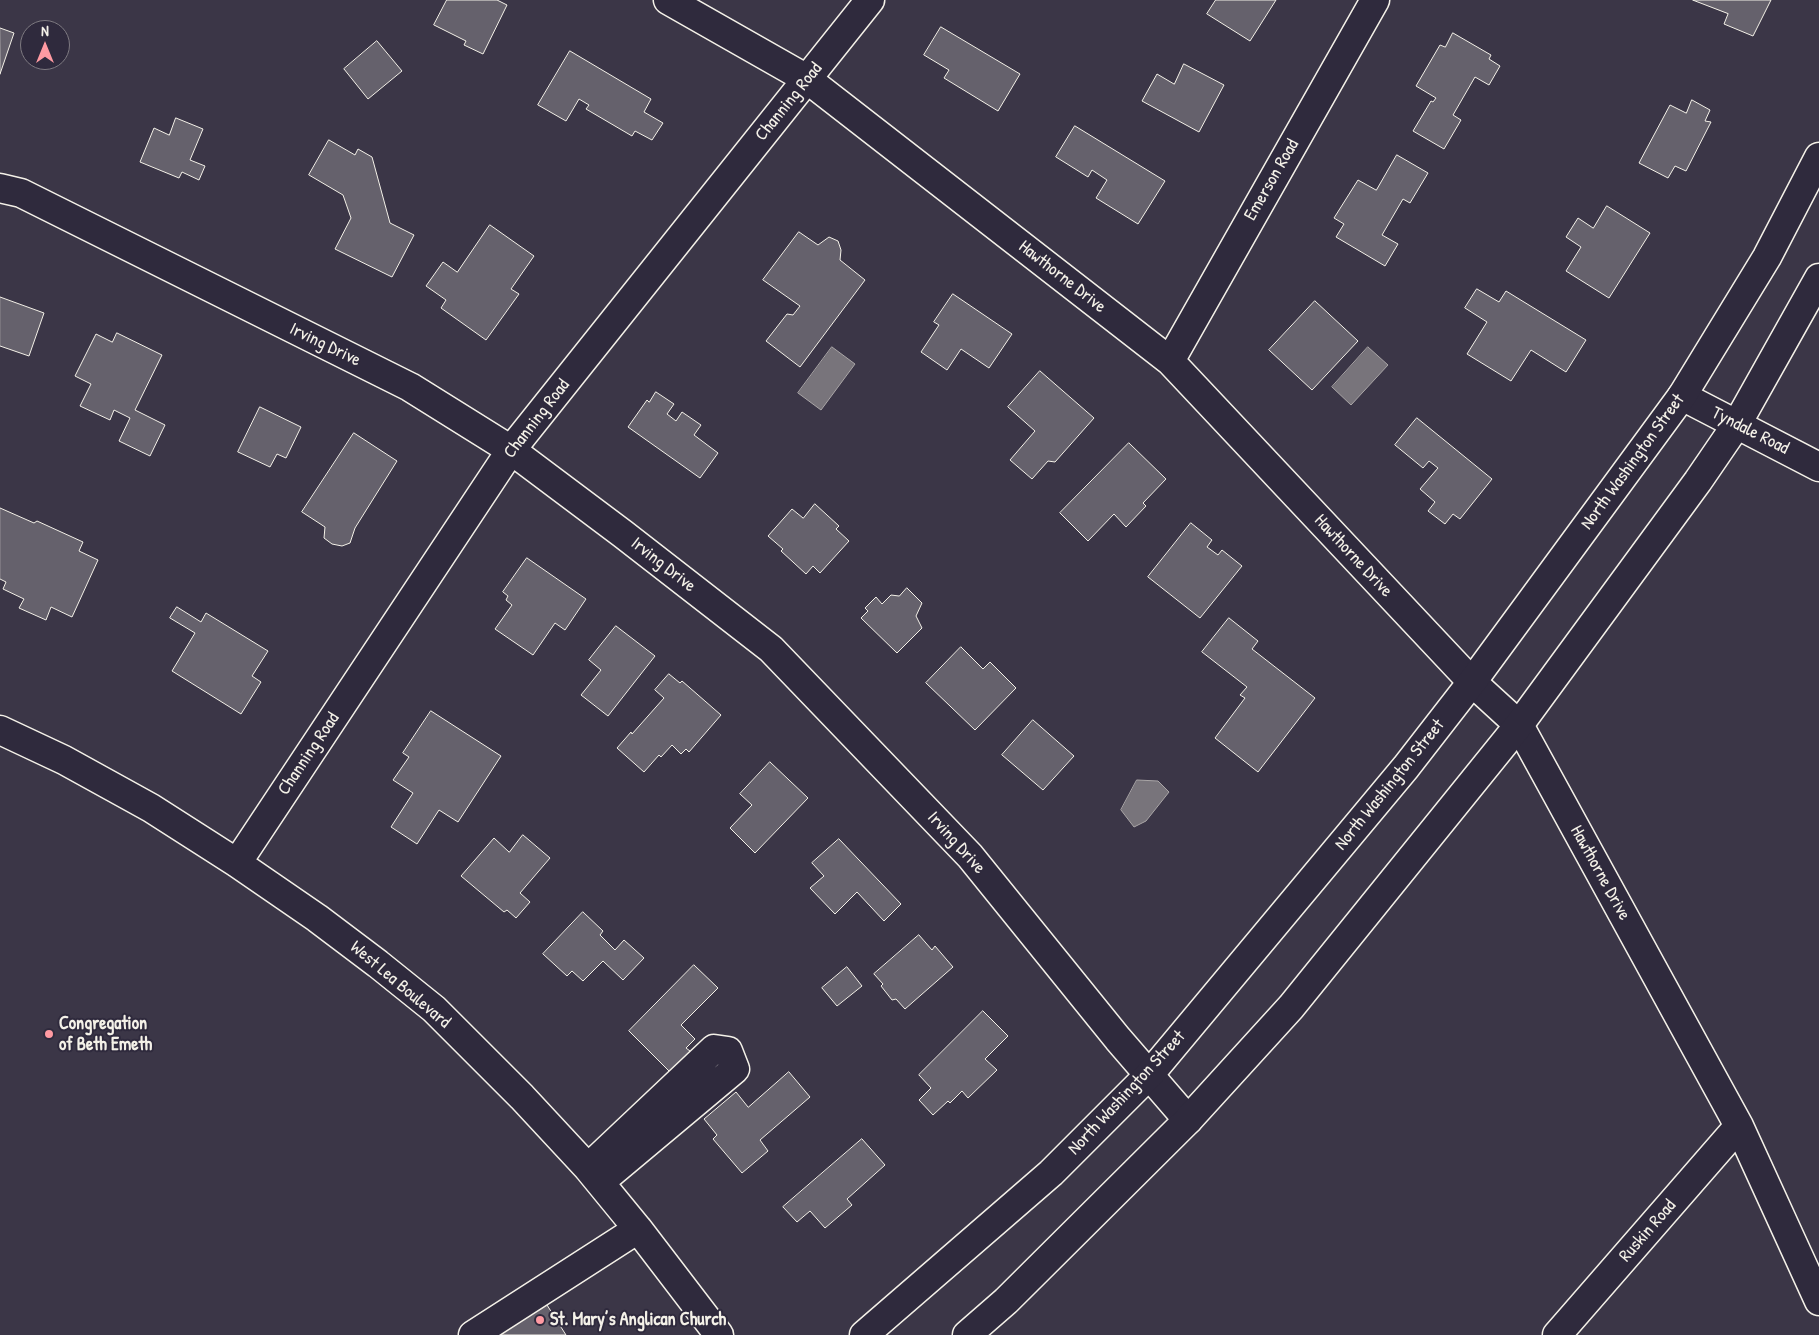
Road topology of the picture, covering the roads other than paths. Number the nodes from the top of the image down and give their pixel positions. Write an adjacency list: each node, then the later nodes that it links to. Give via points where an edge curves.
1 (668, 0): 4 (street, Hawthorne Drive)
2 (870, 0): 4 (street, Channing Road)
3 (1375, 0): 8 (street, Emerson Road)
4 (807, 79): 8 (street, Hawthorne Drive); 11 (street, Channing Road)
5 (1819, 157): 9 (street, North Washington Street, via 1767,257)
6 (0, 188): 11 (street, Irving Drive, via 21,193 410,387)
7 (1819, 278): 10 (street)
8 (1170, 361): 13 (street, Hawthorne Drive)
9 (1682, 396): 10 (street, Tyndale Road); 13 (street, North Washington Street)
10 (1737, 424): 12 (street, Tyndale Road); 14 (street)
11 (511, 450): 16 (street, Channing Road); 17 (street, Irving Drive, via 771,649 970,856)
12 (1819, 466)
13 (1472, 682): 14 (street, Hawthorne Drive); 17 (street, North Washington Street, via 1406,768)
14 (1519, 725): 18 (street, via 1291,1007); 19 (street, Hawthorne Drive)
15 (0, 730): 16 (street, West Lea Boulevard, via 64,760 151,808)
16 (236, 863): 20 (street, West Lea Boulevard, via 317,918 434,1009)
17 (1148, 1075): 18 (street, Irving Drive); 25 (street, North Washington Street, via 1051,1173)
18 (1188, 1120): 26 (street, via 1006,1302)
19 (1740, 1126): 22 (street, Hawthorne Drive); 27 (street, Ruskin Road)
20 (594, 1175): 20 (street, via 714,1049 728,1052 735,1069); 21 (street, West Lea Boulevard)
21 (638, 1229): 23 (street); 24 (street, West Lea Boulevard)
22 (1819, 1301)
23 (473, 1335)
24 (719, 1335)
25 (864, 1335)
26 (967, 1335)
27 (1557, 1335)

